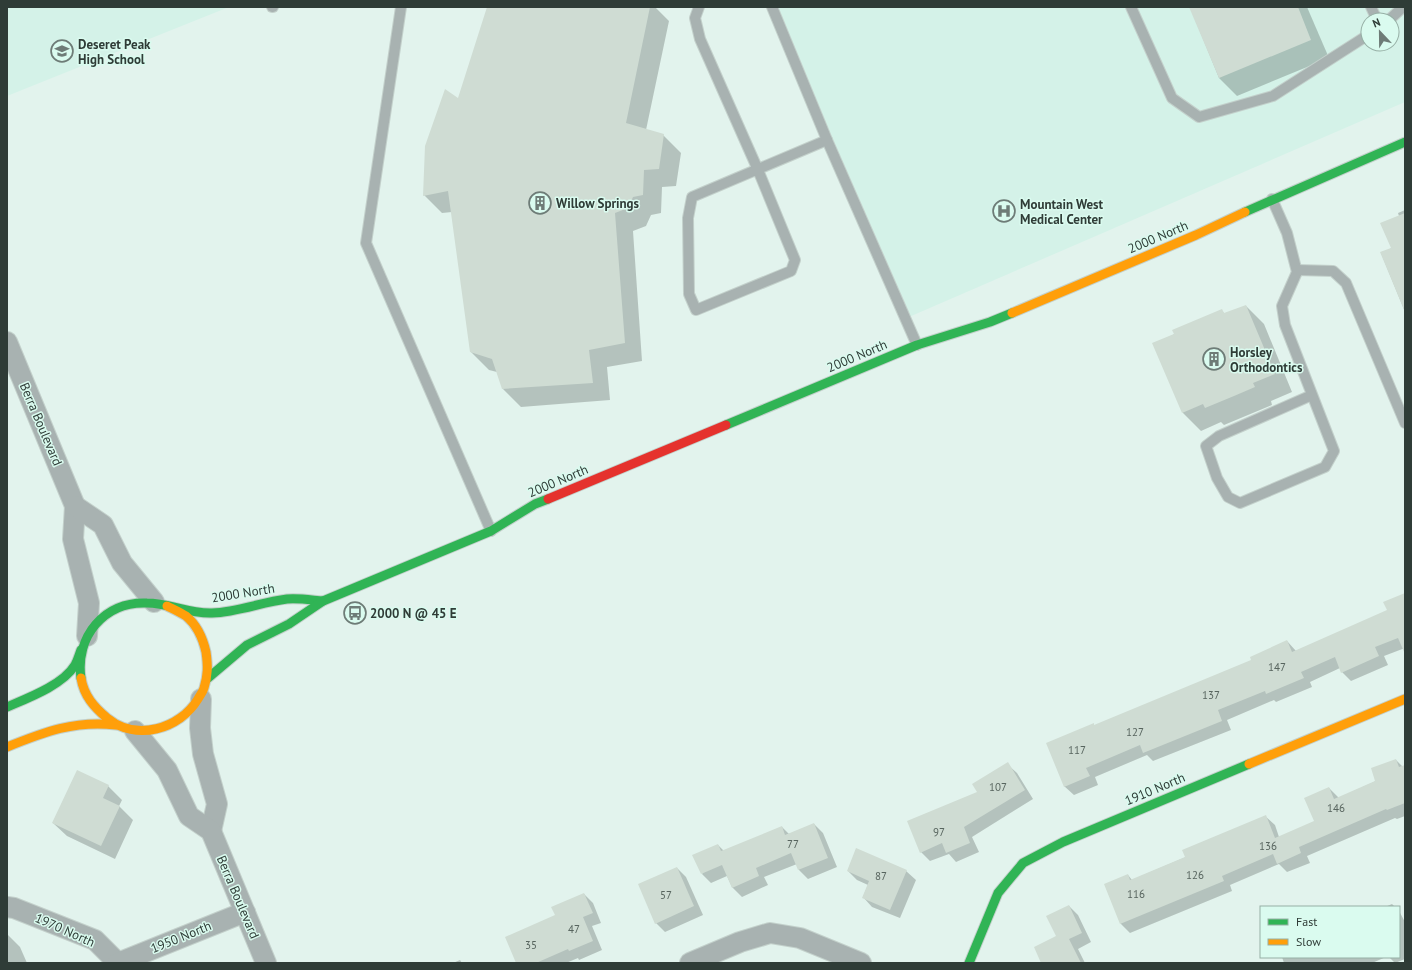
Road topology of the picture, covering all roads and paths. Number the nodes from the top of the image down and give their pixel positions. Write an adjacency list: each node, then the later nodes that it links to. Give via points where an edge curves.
1 (401, 7): 17 (lane, via 366,243)
2 (699, 7): 8 (lane, via 695,18 700,39)
3 (772, 7): 6 (lane)
4 (1131, 7): 5 (lane, via 1172,98 1199,117 1273,96)
5 (1360, 40)
6 (827, 140): 8 (lane); 12 (lane)
7 (1405, 142): 9 (street, 2000 North)
8 (758, 170): 8 (lane, via 692,197 688,218 690,294 696,310 791,271 795,260)
9 (1272, 199): 10 (lane, via 1287,233); 12 (street, 2000 North, via 1196,235 990,322)
10 (1297, 270): 13 (lane, via 1282,306 1285,325); 14 (lane, via 1333,271 1346,283)
11 (7, 342): 16 (street, Berra Boulevard)
12 (917, 345): 17 (street, 2000 North, via 535,504)
13 (1312, 395): 13 (lane, via 1334,451 1325,467 1240,503 1228,497 1217,478 1206,446 1219,436)
14 (1402, 407): 15 (lane)
15 (1405, 423)
16 (75, 506): 19 (street, via 102,525 122,563); 20 (street, Berra Boulevard, via 73,538 89,602)
17 (491, 531): 18 (street, 2000 North)
18 (323, 601): 19 (street, 2000 North, via 288,599 233,610 201,613); 21 (street, 2000 North, via 289,624 247,645)
19 (161, 604): 20 (street, via 138,602 122,605 108,612 96,623); 21 (street, via 187,617 201,635 209,656)
20 (84, 642): 24 (street, via 75,664 60,679 43,691); 25 (street, via 79,666 81,684 89,701 100,715)
21 (208, 678): 22 (street)
22 (200, 699): 26 (street, via 188,714 172,725 154,731); 28 (street, via 203,754 217,804)
23 (1405, 699): 35 (street, 1910 North, via 1063,842 1023,863 998,892)
24 (7, 707)
25 (116, 725): 26 (street); 27 (street, via 72,724)
26 (135, 731): 28 (street, via 167,770 189,816)
27 (7, 747)
28 (211, 831): 30 (street, Berra Boulevard)
29 (7, 907): 31 (street, 1970 North, via 95,940)
30 (245, 912): 31 (street, 1950 North); 32 (street, Berra Boulevard)
31 (118, 963)
32 (266, 963)
33 (690, 963): 34 (street, via 740,942 770,933 800,938)
34 (861, 963)
35 (968, 963)

